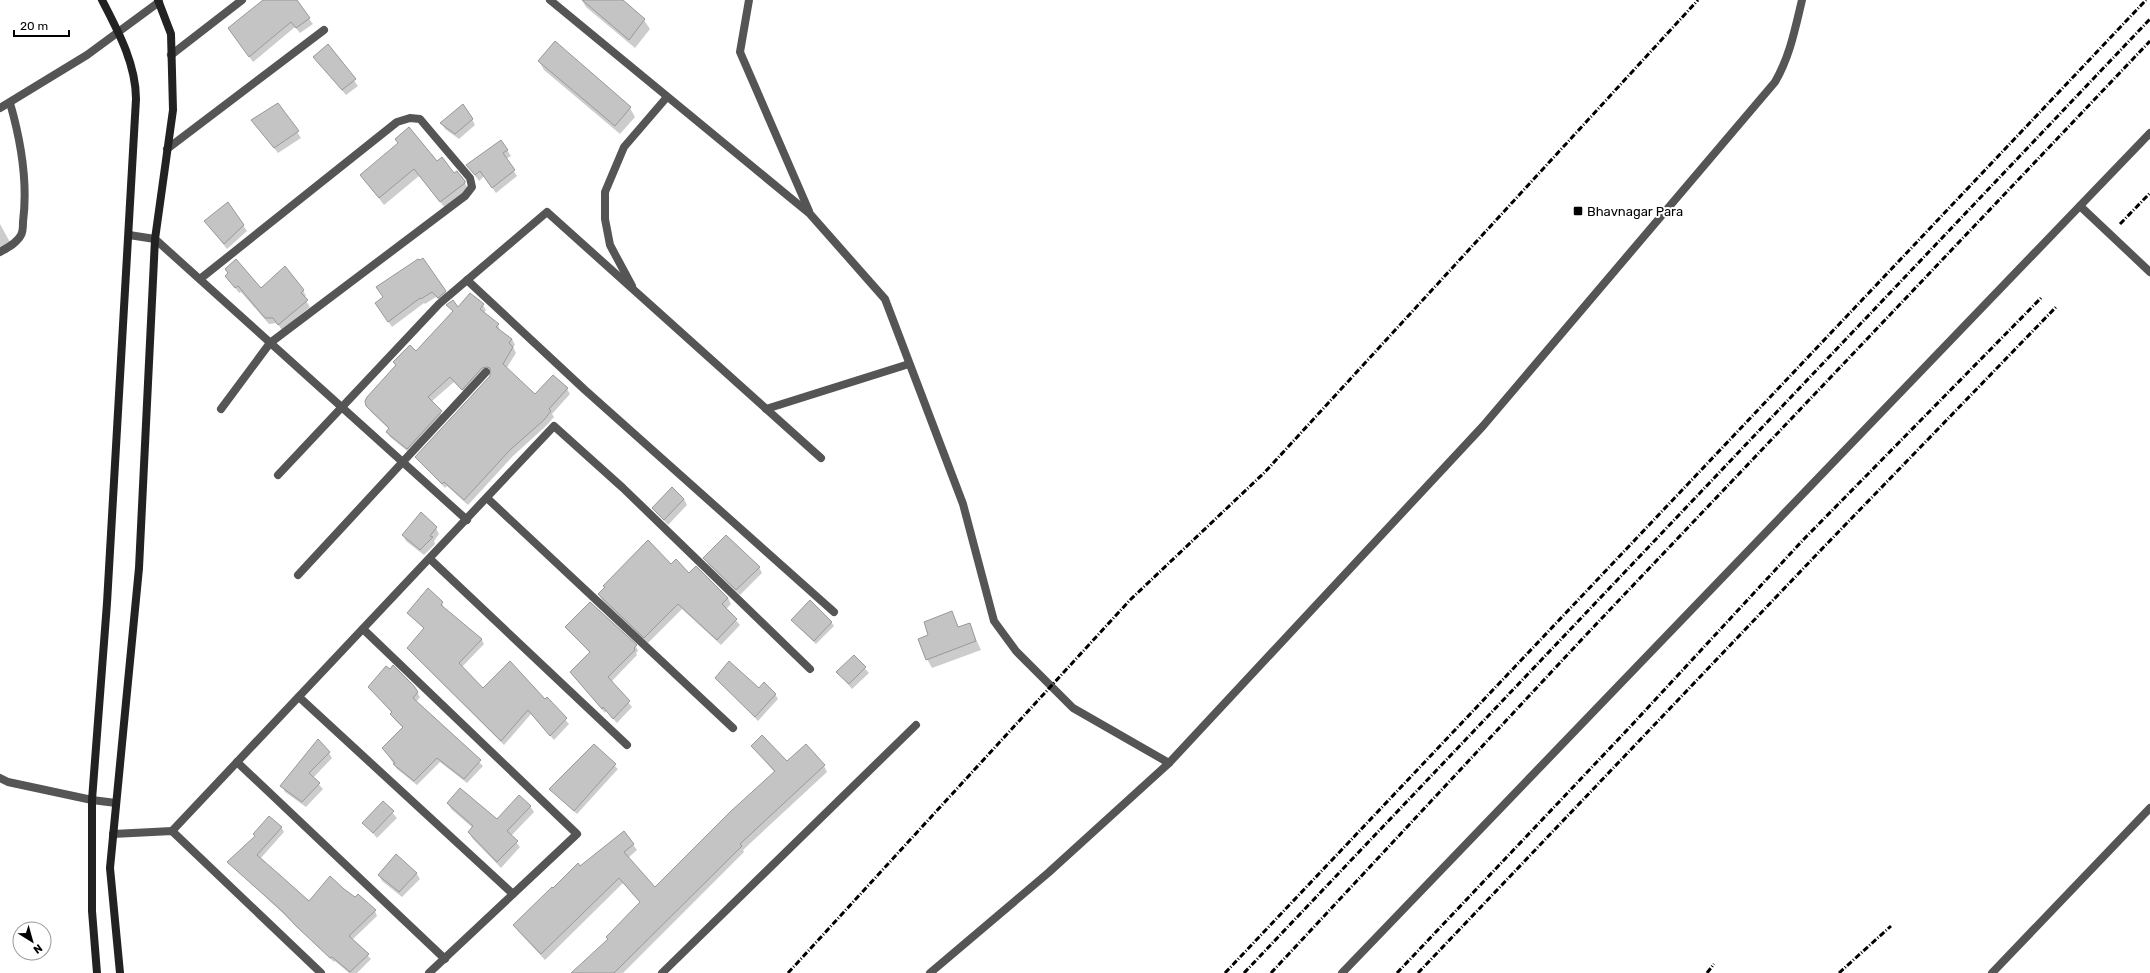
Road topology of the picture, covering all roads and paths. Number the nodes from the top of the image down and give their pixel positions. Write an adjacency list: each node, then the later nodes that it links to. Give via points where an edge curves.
1 (102, 0): 8 (street)
2 (242, 0): 9 (street)
3 (550, 0): 10 (street)
4 (749, 0): 16 (street, via 740,52)
5 (1802, 0): 45 (street, via 1791,47 1775,82 1483,426)
6 (159, 1): 8 (street); 9 (street, via 171,34)
7 (324, 30): 14 (street)
8 (118, 31): 11 (street, via 87,55); 17 (street, via 135,78 136,88)
9 (171, 55): 14 (street, via 173,110)
10 (667, 97): 16 (street); 23 (street, via 624,147 606,192 605,219 610,245)
11 (10, 102): 12 (street); 19 (street, via 18,129 25,188 24,212 22,234 10,247)
12 (0, 108)
13 (2150, 133): 15 (street)
14 (167, 149): 18 (street)
15 (2080, 206): 20 (street); 60 (street)
16 (810, 214): 25 (street, via 885,299)
17 (129, 234): 18 (street); 47 (street, via 107,603)
18 (155, 239): 21 (street); 48 (street, via 139,568)
19 (0, 252)
20 (2150, 272)
21 (200, 279): 24 (street); 24 (street, via 397,122 410,118 420,119 470,178 472,187 465,196)
22 (467, 280): 23 (street, via 546,212); 27 (street, via 439,304); 37 (street, via 585,390)
23 (634, 291): 29 (street)
24 (270, 343): 27 (street); 28 (street)
25 (909, 364): 29 (street); 45 (street, via 963,504 994,621 1016,651 1073,708)
26 (486, 372): 31 (street)
27 (342, 407): 31 (street); 32 (street)
28 (221, 409)
29 (766, 409): 30 (street)
30 (821, 458)
31 (402, 462): 34 (street); 36 (street)
32 (278, 475)
33 (487, 498): 34 (street); 39 (street, via 554,426 623,488); 42 (street)
34 (467, 520): 35 (street)
35 (430, 559): 38 (street); 43 (street)
36 (298, 575)
37 (834, 612)
38 (363, 629): 40 (street); 52 (street, via 577,834)
39 (810, 670)
40 (299, 697): 44 (street); 52 (street)
41 (916, 725): 58 (street)
42 (733, 728)
43 (627, 745)
44 (237, 762): 50 (street); 53 (street)
45 (1169, 763): 59 (street, via 1048,873)
46 (0, 778): 47 (street, via 8,782)
47 (92, 800): 48 (street); 54 (street, via 92,910)
48 (116, 803): 51 (street)
49 (2150, 808): 61 (street)
50 (172, 831): 51 (street); 56 (street)
51 (113, 834): 55 (street, via 110,868)
52 (513, 894): 53 (street)
53 (445, 959): 57 (street)
54 (97, 973)
55 (120, 973)
56 (321, 973)
57 (429, 973)
58 (662, 973)
59 (930, 973)
60 (1342, 973)
61 (1992, 973)

